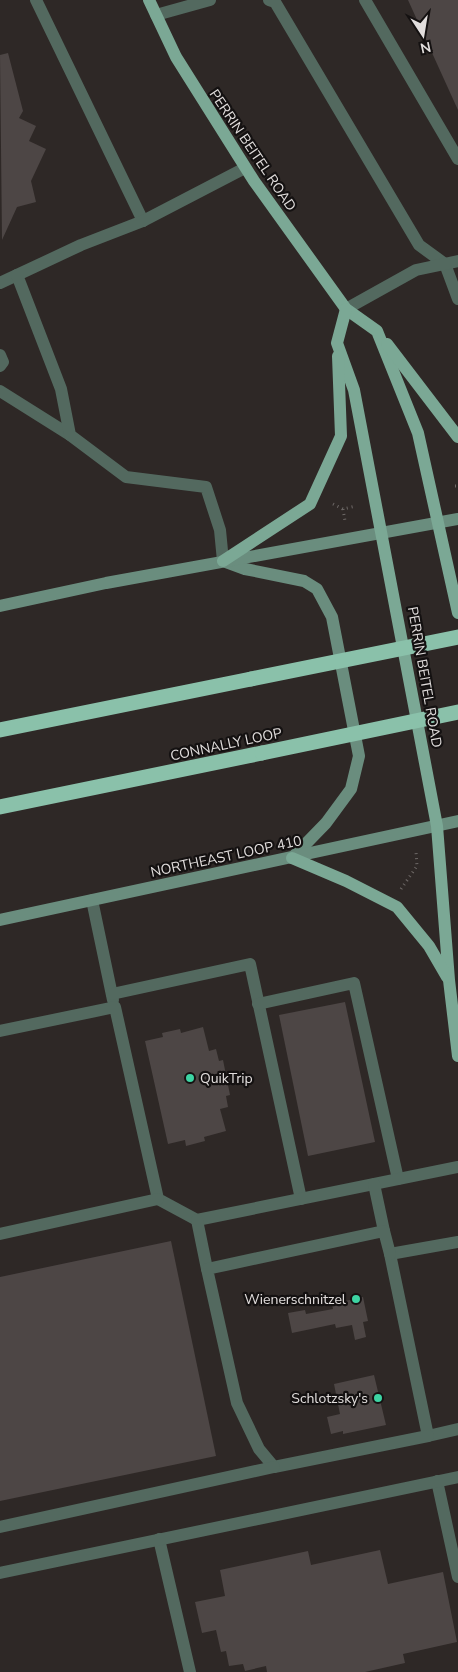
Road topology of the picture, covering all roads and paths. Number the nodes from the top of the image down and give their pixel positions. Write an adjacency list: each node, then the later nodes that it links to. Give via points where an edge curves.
1 (36, 0): 9 (lane)
2 (149, 0): 6 (main road, PERRIN BEITEL ROAD)
3 (210, 0): 6 (lane)
4 (366, 0): 7 (lane)
5 (274, 1): 10 (lane, via 419,245)
6 (156, 15): 8 (main road, PERRIN BEITEL ROAD, via 181,66)
7 (458, 159)
8 (245, 168): 9 (lane); 14 (main road, PERRIN BEITEL ROAD)
9 (143, 222): 11 (lane, via 81,245)
10 (452, 263): 13 (lane); 14 (lane, via 416,270)
11 (17, 275): 12 (lane); 20 (lane, via 61,389)
12 (0, 283)
13 (458, 299)
14 (346, 310): 15 (main road, PERRIN BEITEL ROAD); 16 (main road)
15 (377, 331): 21 (main road, PERRIN BEITEL ROAD); 27 (main road, via 418,433)
16 (337, 343): 28 (main road, PERRIN BEITEL ROAD, via 354,390); 29 (main road, via 341,436 310,504)
17 (0, 355): 18 (lane, via 3,362)
18 (0, 366)
19 (0, 390): 20 (lane)
20 (70, 435): 29 (lane, via 126,477 206,487 220,530)
21 (458, 437)
22 (333, 504): 24 (path)
23 (357, 506): 24 (path)
24 (343, 509): 26 (path)
25 (458, 520): 27 (main road)
26 (346, 523)
27 (439, 524): 28 (main road); 31 (main road)
28 (383, 534): 29 (main road); 37 (main road, PERRIN BEITEL ROAD)
29 (223, 561): 30 (main road); 39 (main road, via 304,581 317,589 332,617 359,756 351,789 326,823)
30 (0, 606)
31 (458, 614)
32 (458, 637): 34 (highway, bridge)
33 (458, 712): 35 (highway, CONNALLY LOOP, bridge)
34 (0, 730)
35 (0, 807)
36 (458, 822): 37 (main road, NORTHEAST LOOP 410)
37 (437, 826): 39 (main road, NORTHEAST LOOP 410); 43 (main road, PERRIN BEITEL ROAD)
38 (416, 852): 40 (path, via 417,866)
39 (292, 858): 41 (main road, NORTHEAST LOOP 410); 43 (main road, via 397,907 429,946)
40 (401, 889)
41 (92, 900): 42 (main road, NORTHEAST LOOP 410); 44 (lane)
42 (0, 920)
43 (449, 980): 48 (main road, PERRIN BEITEL ROAD)
44 (112, 994): 45 (lane, via 250,964); 46 (lane)
45 (258, 1004): 50 (lane, via 354,983); 53 (lane)
46 (115, 1007): 47 (lane); 52 (lane)
47 (0, 1031)
48 (458, 1056)
49 (458, 1167): 50 (lane)
50 (398, 1179): 51 (lane)
51 (374, 1184): 53 (lane); 55 (lane)
52 (158, 1199): 54 (lane); 56 (lane)
53 (301, 1199): 54 (lane)
54 (196, 1220): 59 (lane)
55 (384, 1231): 58 (lane); 59 (lane)
56 (0, 1234)
57 (458, 1242): 58 (lane)
58 (390, 1254): 61 (lane)
59 (207, 1269): 62 (lane, via 237,1403 259,1449)
60 (458, 1429): 61 (lane)
61 (428, 1436): 62 (lane)
62 (274, 1467): 65 (lane)
63 (458, 1477): 64 (lane)
64 (437, 1481): 66 (lane); 68 (lane)
65 (0, 1527)
66 (159, 1539): 67 (lane); 69 (lane)
67 (0, 1573)
68 (458, 1576)
69 (190, 1672)

